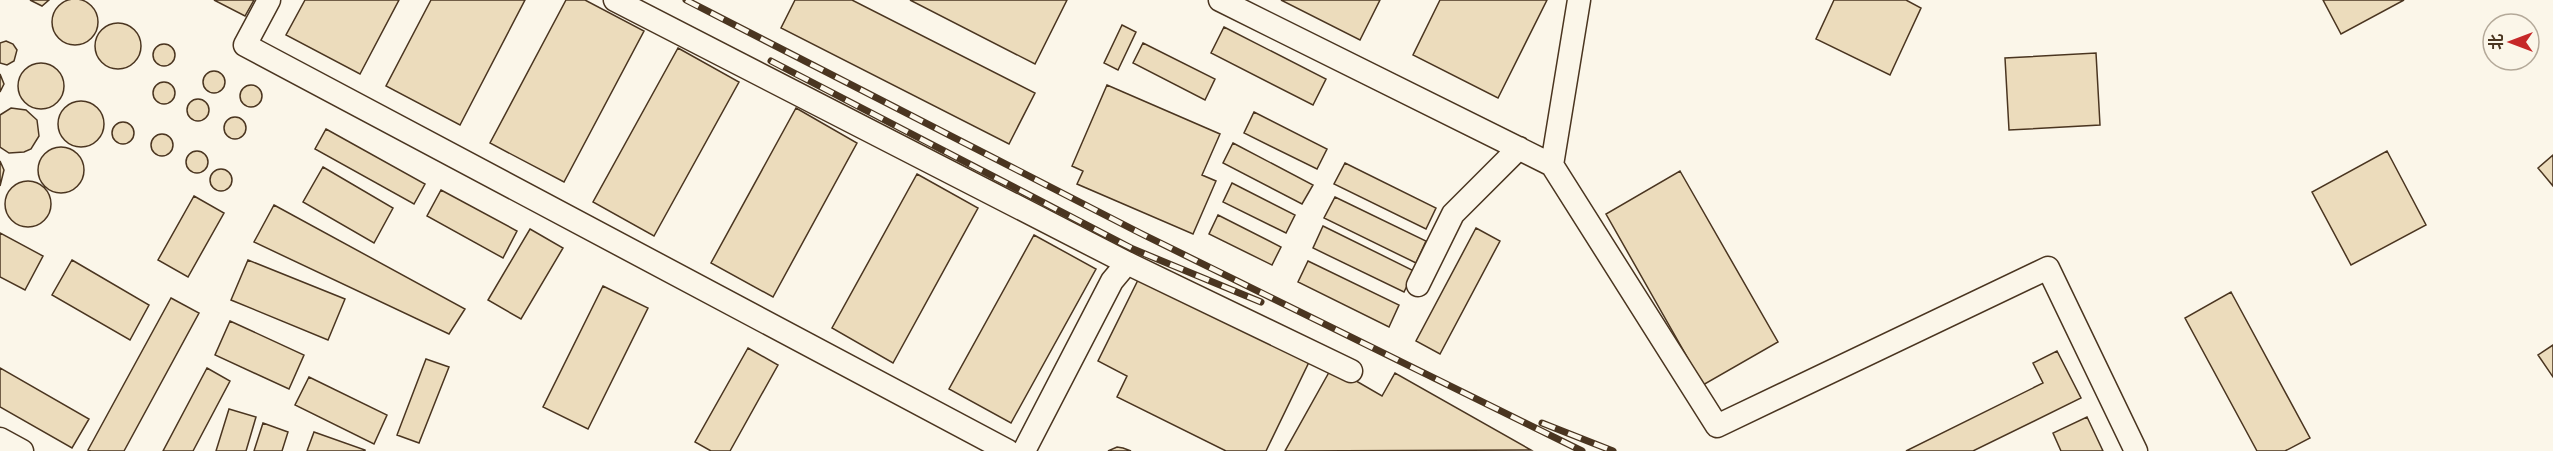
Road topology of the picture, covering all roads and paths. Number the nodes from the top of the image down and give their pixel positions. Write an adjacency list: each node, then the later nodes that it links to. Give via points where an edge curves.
1 (269, 0): 12 (street, via 245,45)
2 (615, 0): 7 (street)
3 (1220, 0): 5 (street)
4 (1579, 0): 6 (street)
5 (1519, 148): 6 (street); 8 (street, via 1453,214)
6 (1552, 165): 14 (street, via 1717,426 2048,268)
7 (1127, 263): 9 (street); 13 (street, via 1112,281)
8 (1418, 285)
9 (1351, 371)
10 (0, 439): 11 (street)
11 (22, 451)
12 (1008, 451)
13 (1024, 451)
14 (2136, 451)

